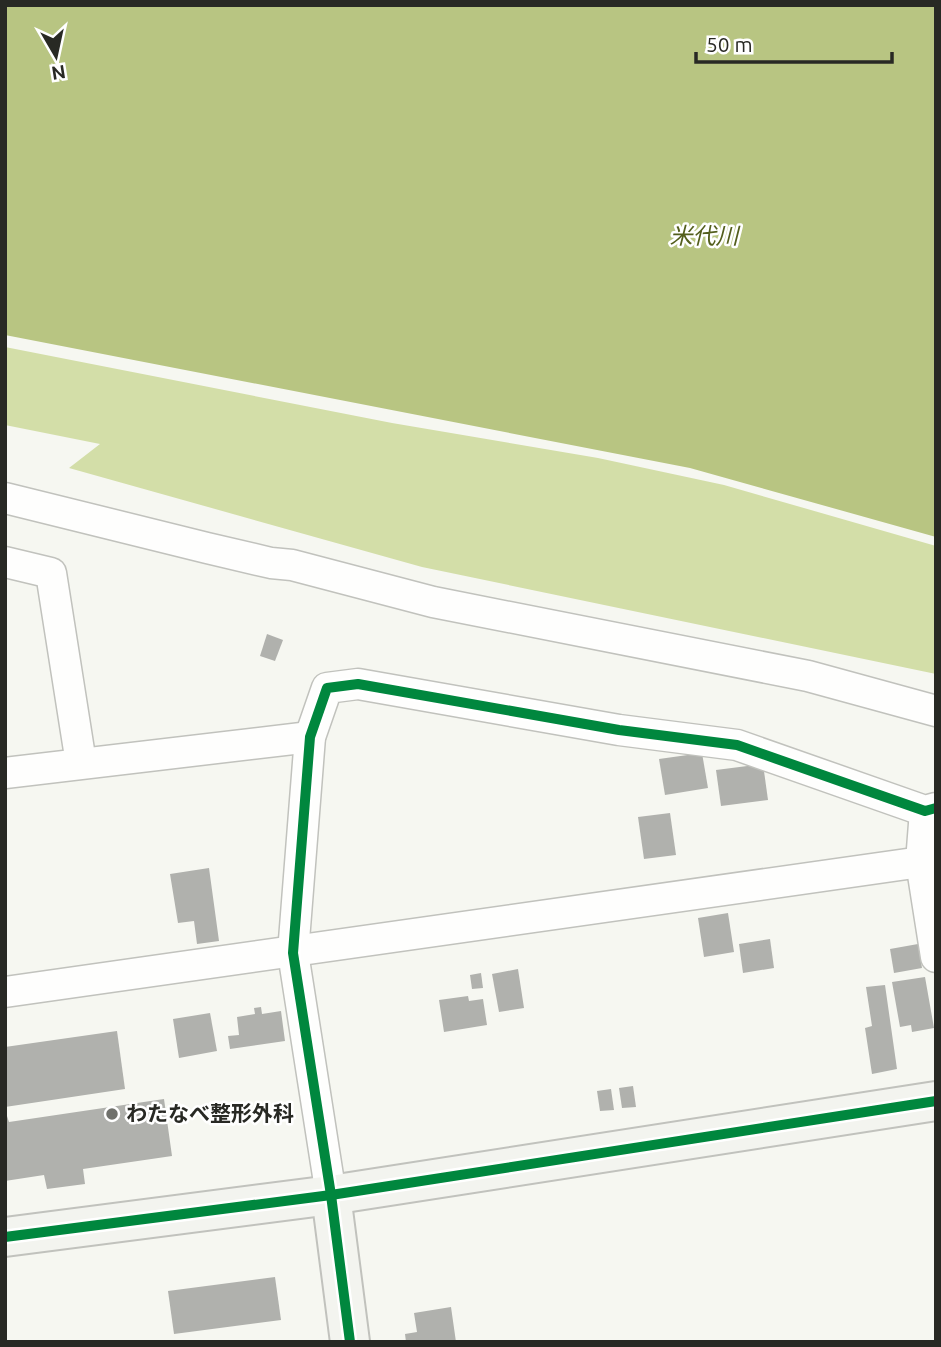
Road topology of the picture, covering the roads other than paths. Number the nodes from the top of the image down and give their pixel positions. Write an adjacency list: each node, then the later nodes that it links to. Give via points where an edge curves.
1 (5, 498): 3 (street, via 433,602 808,676)
2 (5, 562): 5 (street, via 51,573)
3 (936, 711)
4 (310, 737): 5 (street); 7 (street, via 327,688 358,684 737,746); 9 (street)
5 (81, 763): 6 (street)
6 (5, 773)
7 (931, 810): 8 (street)
8 (921, 862): 9 (street); 10 (street)
9 (293, 953): 11 (street); 13 (street)
10 (936, 957)
11 (5, 992)
12 (936, 1101): 13 (street)
13 (331, 1195): 14 (street); 15 (street)
14 (5, 1237)
15 (350, 1342)

